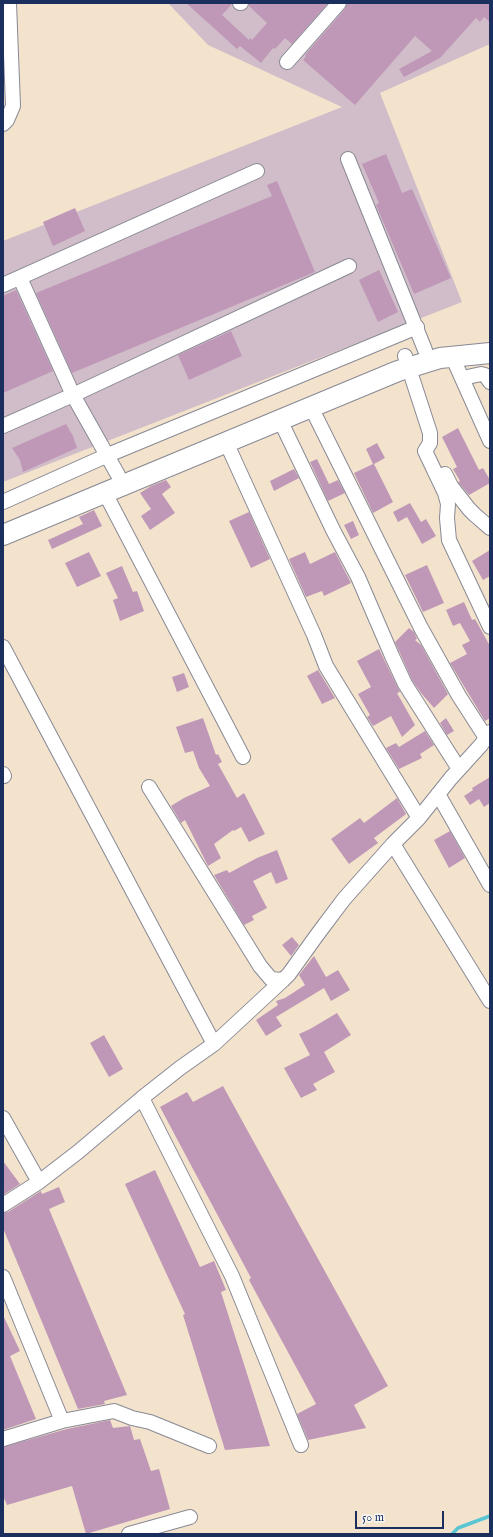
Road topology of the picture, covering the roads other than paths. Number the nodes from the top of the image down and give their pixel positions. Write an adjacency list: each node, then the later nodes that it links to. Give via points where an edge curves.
1 (9, 3): 4 (street, via 13,106)
2 (339, 3): 3 (street)
3 (287, 62)
4 (3, 124)
5 (348, 159): 10 (street)
6 (257, 171): 8 (street)
7 (348, 266): 18 (street)
8 (20, 278): 9 (street); 18 (street)
9 (3, 285)
10 (417, 327): 12 (street); 25 (street)
11 (490, 342): 12 (highway)
12 (426, 350): 15 (highway)
13 (490, 353): 14 (highway)
14 (452, 356): 15 (highway, via 419,364); 16 (street)
15 (407, 362): 19 (highway); 24 (street, via 427,419); 26 (highway, via 305,396)
16 (463, 378): 17 (street, via 481,374); 22 (street)
17 (490, 382)
18 (73, 395): 21 (street); 25 (street)
19 (311, 407): 20 (highway); 34 (street, via 421,628 459,696)
20 (280, 420): 23 (highway); 36 (street, via 358,577 405,684)
21 (3, 426)
22 (490, 441)
23 (226, 442): 27 (highway); 39 (street, via 326,666)
24 (430, 443): 30 (street, via 440,469 451,486 474,515); 32 (street, via 425,450 445,492 449,540)
25 (108, 455): 26 (street); 28 (street)
26 (118, 475): 29 (highway)
27 (105, 493): 31 (highway); 35 (street)
28 (3, 502)
29 (3, 521)
30 (490, 528)
31 (3, 535)
32 (490, 626)
33 (3, 647): 44 (street)
34 (488, 735): 36 (street)
35 (243, 757)
36 (459, 769): 38 (street)
37 (149, 786): 42 (street, via 260,966 271,979)
38 (438, 794): 39 (street); 41 (street)
39 (419, 818): 40 (street)
40 (393, 844): 42 (street, via 344,900); 43 (street)
41 (490, 885)
42 (283, 980): 44 (street)
43 (490, 1002)
44 (214, 1044): 45 (street)
45 (142, 1098): 47 (street); 52 (street, via 232,1276)
46 (3, 1118): 47 (street)
47 (39, 1182): 48 (street)
48 (3, 1205)
49 (3, 1277): 50 (street)
50 (62, 1421): 51 (street); 53 (street, via 114,1411 150,1422)
51 (3, 1439)
52 (301, 1445)
53 (209, 1446)
54 (190, 1517): 55 (street)
55 (129, 1534)

